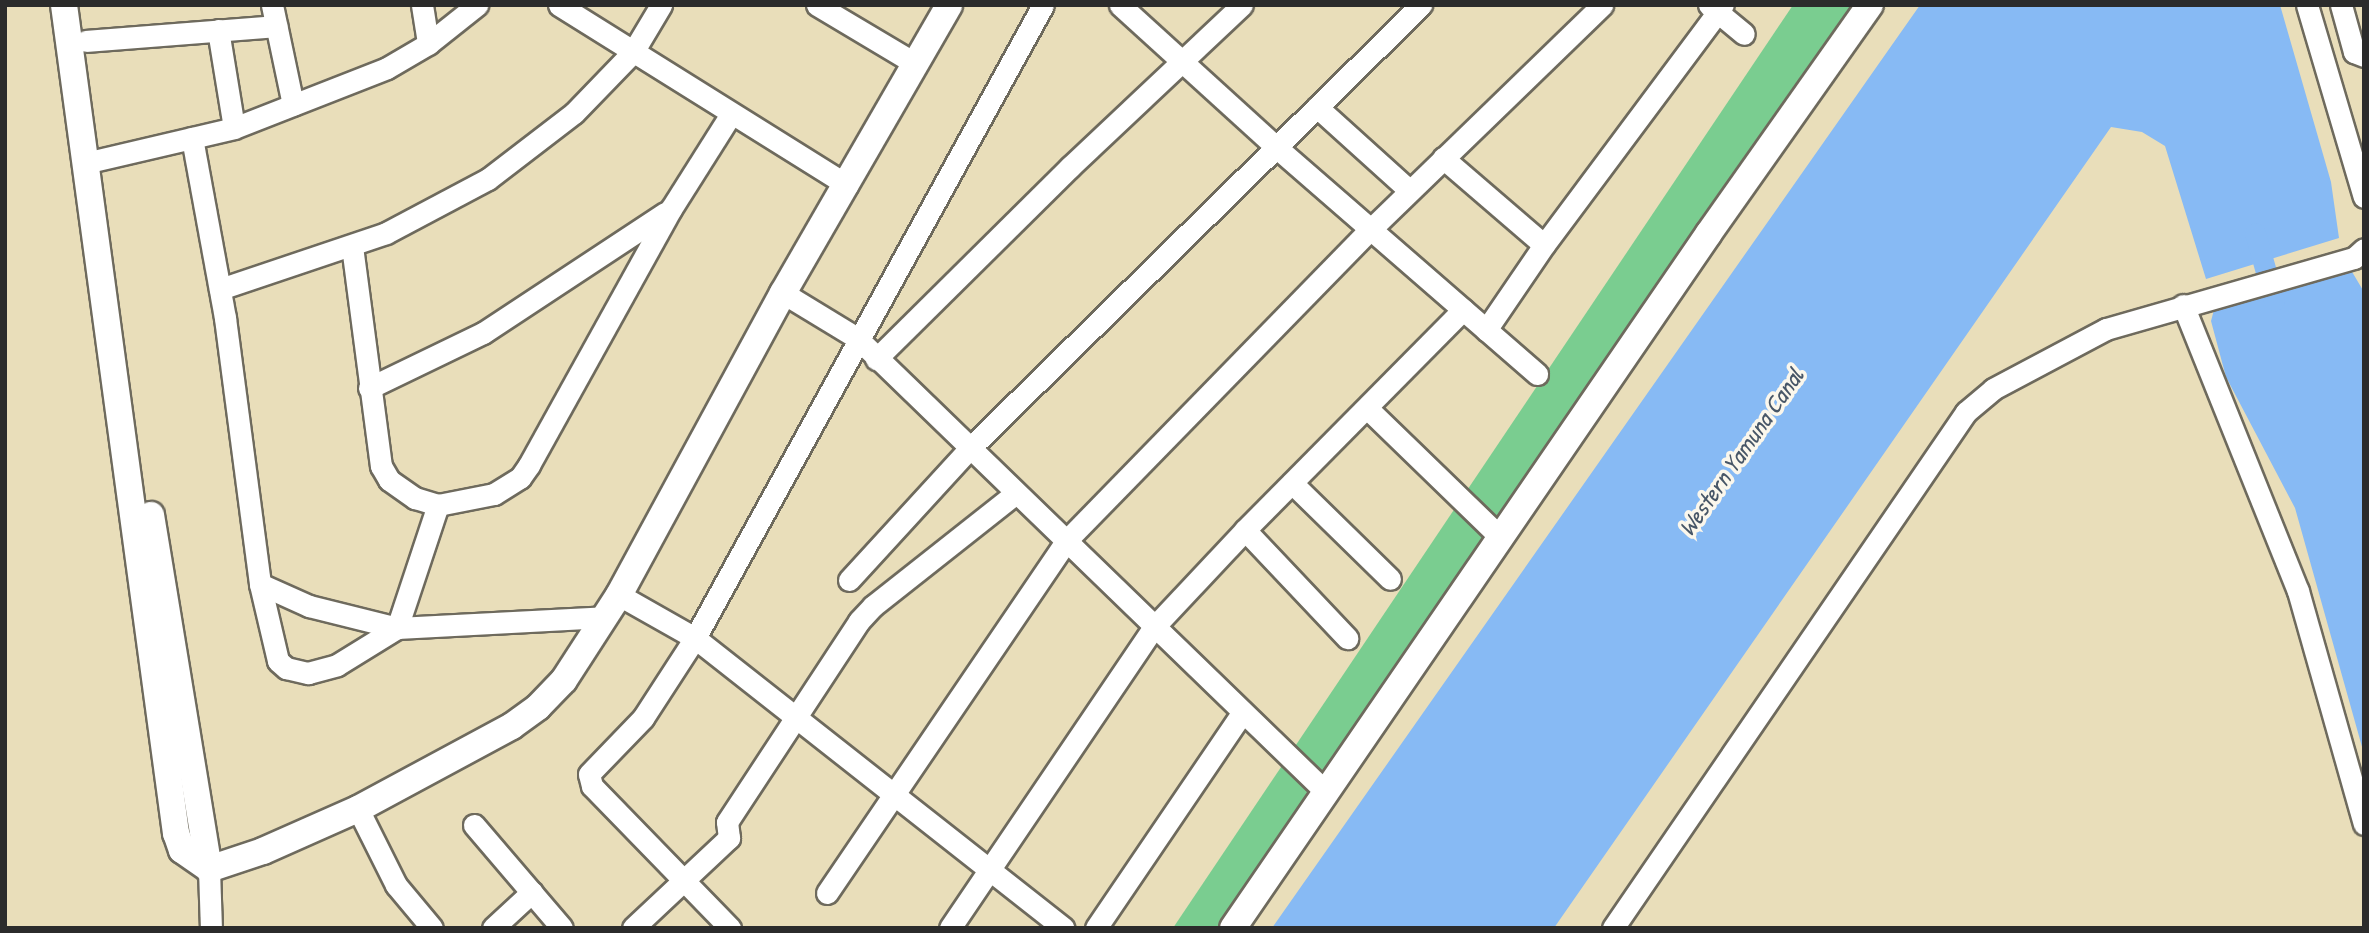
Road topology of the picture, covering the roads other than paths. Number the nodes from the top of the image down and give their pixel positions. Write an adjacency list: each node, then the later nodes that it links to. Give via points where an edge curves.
1 (64, 5): 34 (street)
2 (82, 5): 21 (street)
3 (422, 5): 22 (street)
4 (477, 5): 22 (street)
5 (559, 5): 23 (street)
6 (661, 5): 23 (street)
7 (817, 5): 26 (street)
8 (949, 5): 26 (street)
9 (1043, 5): 48 (street)
10 (1120, 5): 25 (street)
11 (1242, 5): 25 (street)
12 (1421, 5): 28 (street)
13 (1602, 5): 33 (street)
14 (1870, 5): 58 (street)
15 (2307, 5): 37 (street)
16 (2341, 5): 24 (street, via 2354,52)
17 (1717, 8): 20 (street); 40 (street)
18 (274, 16): 19 (street); 27 (street)
19 (218, 30): 21 (street); 30 (street)
20 (1744, 34)
21 (86, 41): 34 (street)
22 (428, 44): 27 (street, via 387,68)
23 (633, 52): 29 (street); 41 (street, via 547,136 488,179)
24 (2362, 56)
25 (1184, 62): 32 (street); 49 (street, via 1070,167)
26 (916, 64): 35 (street)
27 (293, 105): 30 (street)
28 (1317, 107): 32 (street); 36 (street)
29 (731, 114): 35 (street); 38 (street)
30 (233, 128): 31 (street)
31 (192, 138): 34 (street); 43 (street)
32 (1276, 146): 39 (street); 53 (street)
33 (1443, 158): 36 (street); 40 (street)
34 (94, 161): 75 (street, via 176,833 182,850)
35 (847, 185): 44 (street)
36 (1410, 191): 39 (street)
37 (2364, 197)
38 (671, 209): 51 (street, via 483,333); 56 (street, via 520,478 494,494)
39 (1371, 229): 46 (street); 59 (street)
40 (1544, 245): 47 (street)
41 (352, 246): 43 (street); 51 (street)
42 (2359, 254): 45 (street)
43 (220, 289): 62 (street)
44 (783, 293): 48 (street); 63 (street)
45 (2183, 305): 73 (street, via 2298,591); 90 (street, via 2070,345 1993,389 1966,412)
46 (1463, 310): 47 (street); 52 (street)
47 (1486, 330): 50 (street)
48 (857, 338): 49 (street); 66 (street)
49 (876, 359): 53 (street)
50 (1537, 374)
51 (369, 388): 56 (street, via 381,466 389,480 415,498)
52 (1367, 408): 54 (street); 58 (street)
53 (969, 449): 55 (street); 61 (street)
54 (1292, 483): 57 (street); 60 (street)
55 (1015, 494): 59 (street); 69 (street, via 873,606)
56 (438, 505): 65 (street)
57 (1245, 530): 64 (street); 67 (street)
58 (1501, 538): 70 (street)
59 (1066, 541): 64 (street); 71 (street)
60 (1390, 579)
61 (849, 580)
62 (260, 584): 65 (street, via 309,606); 65 (street, via 273,653 278,662 296,672 337,665)
63 (612, 606): 65 (street); 66 (street); 72 (street, via 581,659 538,707)
64 (1154, 627): 68 (street); 76 (street)
65 (397, 628)
66 (695, 638): 69 (street); 77 (street, via 643,718 589,774 592,786)
67 (1347, 638)
68 (1242, 713): 70 (street); 88 (street)
69 (796, 714): 71 (street); 77 (street, via 727,822 730,838)
70 (1326, 792): 89 (street)
71 (894, 794): 76 (street); 79 (street)
72 (358, 810): 75 (street); 81 (street, via 396,885)
73 (2364, 824)
74 (474, 825): 78 (street)
75 (209, 869): 80 (street)
76 (991, 869): 86 (street); 87 (street)
77 (685, 880): 84 (street); 85 (street)
78 (532, 892): 82 (street); 83 (street)
79 (827, 893)
80 (211, 928)
81 (432, 928)
82 (493, 928)
83 (562, 928)
84 (633, 928)
85 (730, 928)
86 (950, 928)
87 (1065, 928)
88 (1096, 928)
89 (1233, 928)
90 (1613, 928)

